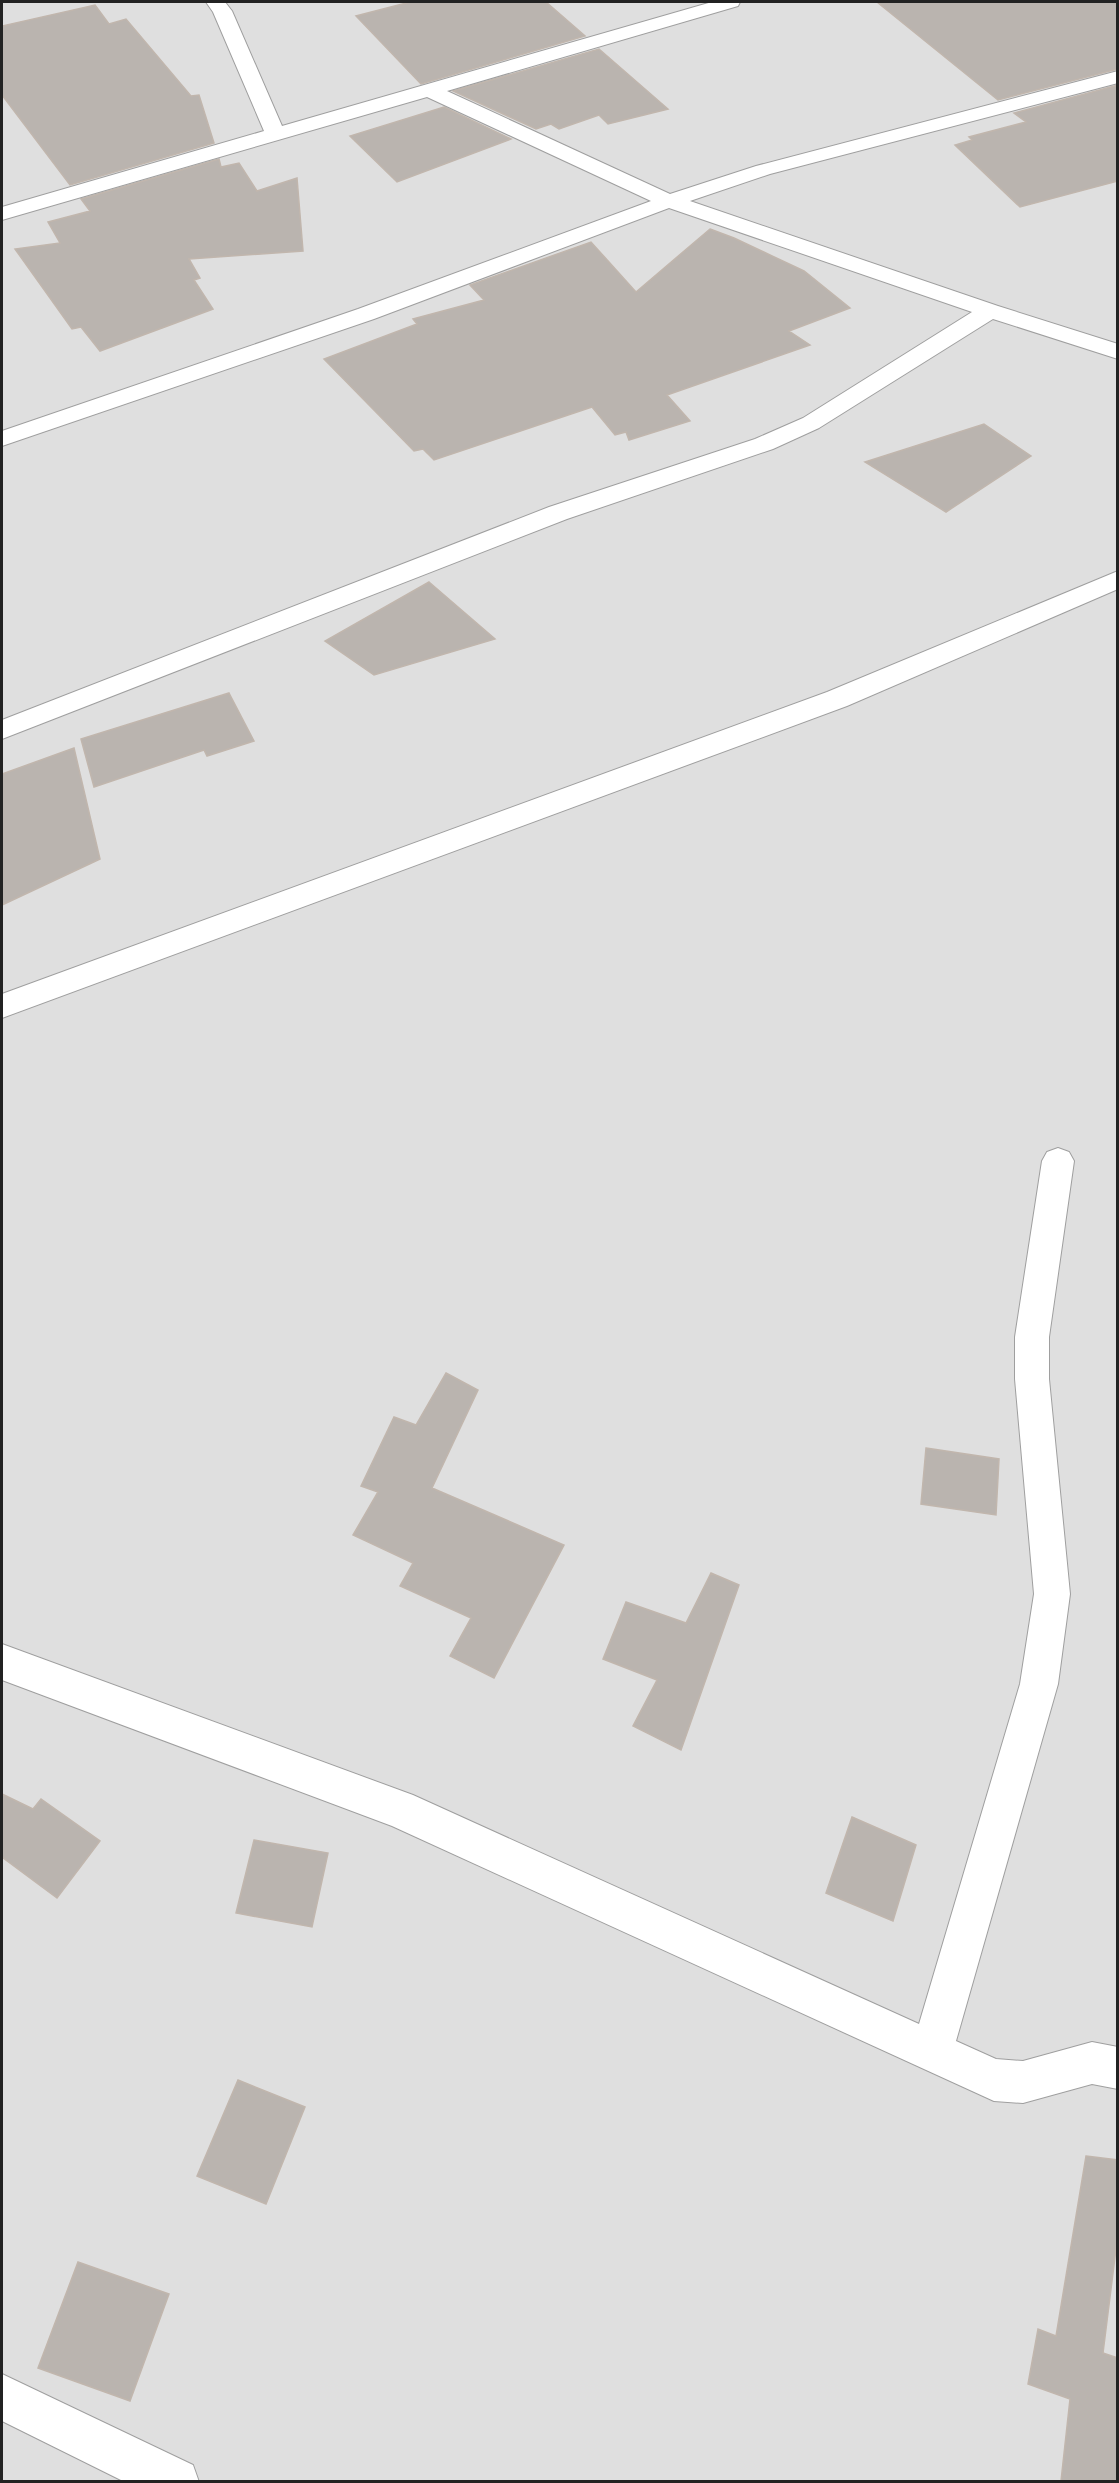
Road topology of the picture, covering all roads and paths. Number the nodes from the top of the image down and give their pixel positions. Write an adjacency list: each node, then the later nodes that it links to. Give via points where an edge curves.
1 (718, 3): 4 (street)
2 (225, 5): 5 (street)
3 (1118, 77): 6 (street, via 763,170)
4 (428, 90): 5 (street); 6 (street)
5 (276, 135): 7 (street)
6 (669, 201): 8 (street); 10 (street, via 366,314)
7 (2, 214)
8 (990, 311): 9 (street); 12 (street, via 811,423 764,444 548,516)
9 (1118, 352)
10 (2, 439)
11 (1118, 579): 13 (street, via 837,699)
12 (2, 730)
13 (2, 1006)
14 (1058, 1161): 16 (street, via 1032,1337 1032,1379 1052,1594 1041,1673)
15 (2, 1662): 16 (street, via 399,1809)
16 (932, 2051): 17 (street, via 994,2080 1023,2082 1092,2063)
17 (1118, 2068)
18 (2, 2397): 19 (street)
19 (176, 2481)

